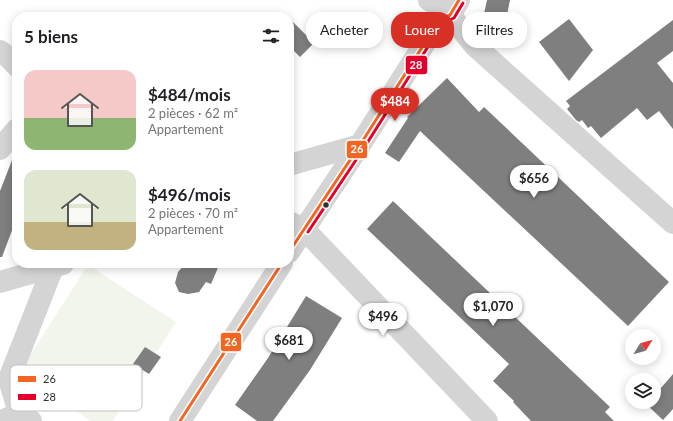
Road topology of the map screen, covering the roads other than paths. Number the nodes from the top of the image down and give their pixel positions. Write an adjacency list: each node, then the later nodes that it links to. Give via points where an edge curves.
1 (429, 0): 2 (street)
2 (455, 8): 6 (street, via 440,19); 9 (street, via 475,46)
3 (0, 51): 4 (street)
4 (12, 61)
5 (12, 135): 7 (street)
6 (360, 145): 8 (street); 10 (street)
7 (0, 149)
8 (294, 164)
9 (673, 222)
10 (296, 226): 17 (street)
11 (49, 268): 14 (street)
12 (59, 268): 15 (street)
13 (279, 268): 16 (street)
14 (0, 282)
15 (15, 365)
16 (180, 421)
17 (487, 421)

